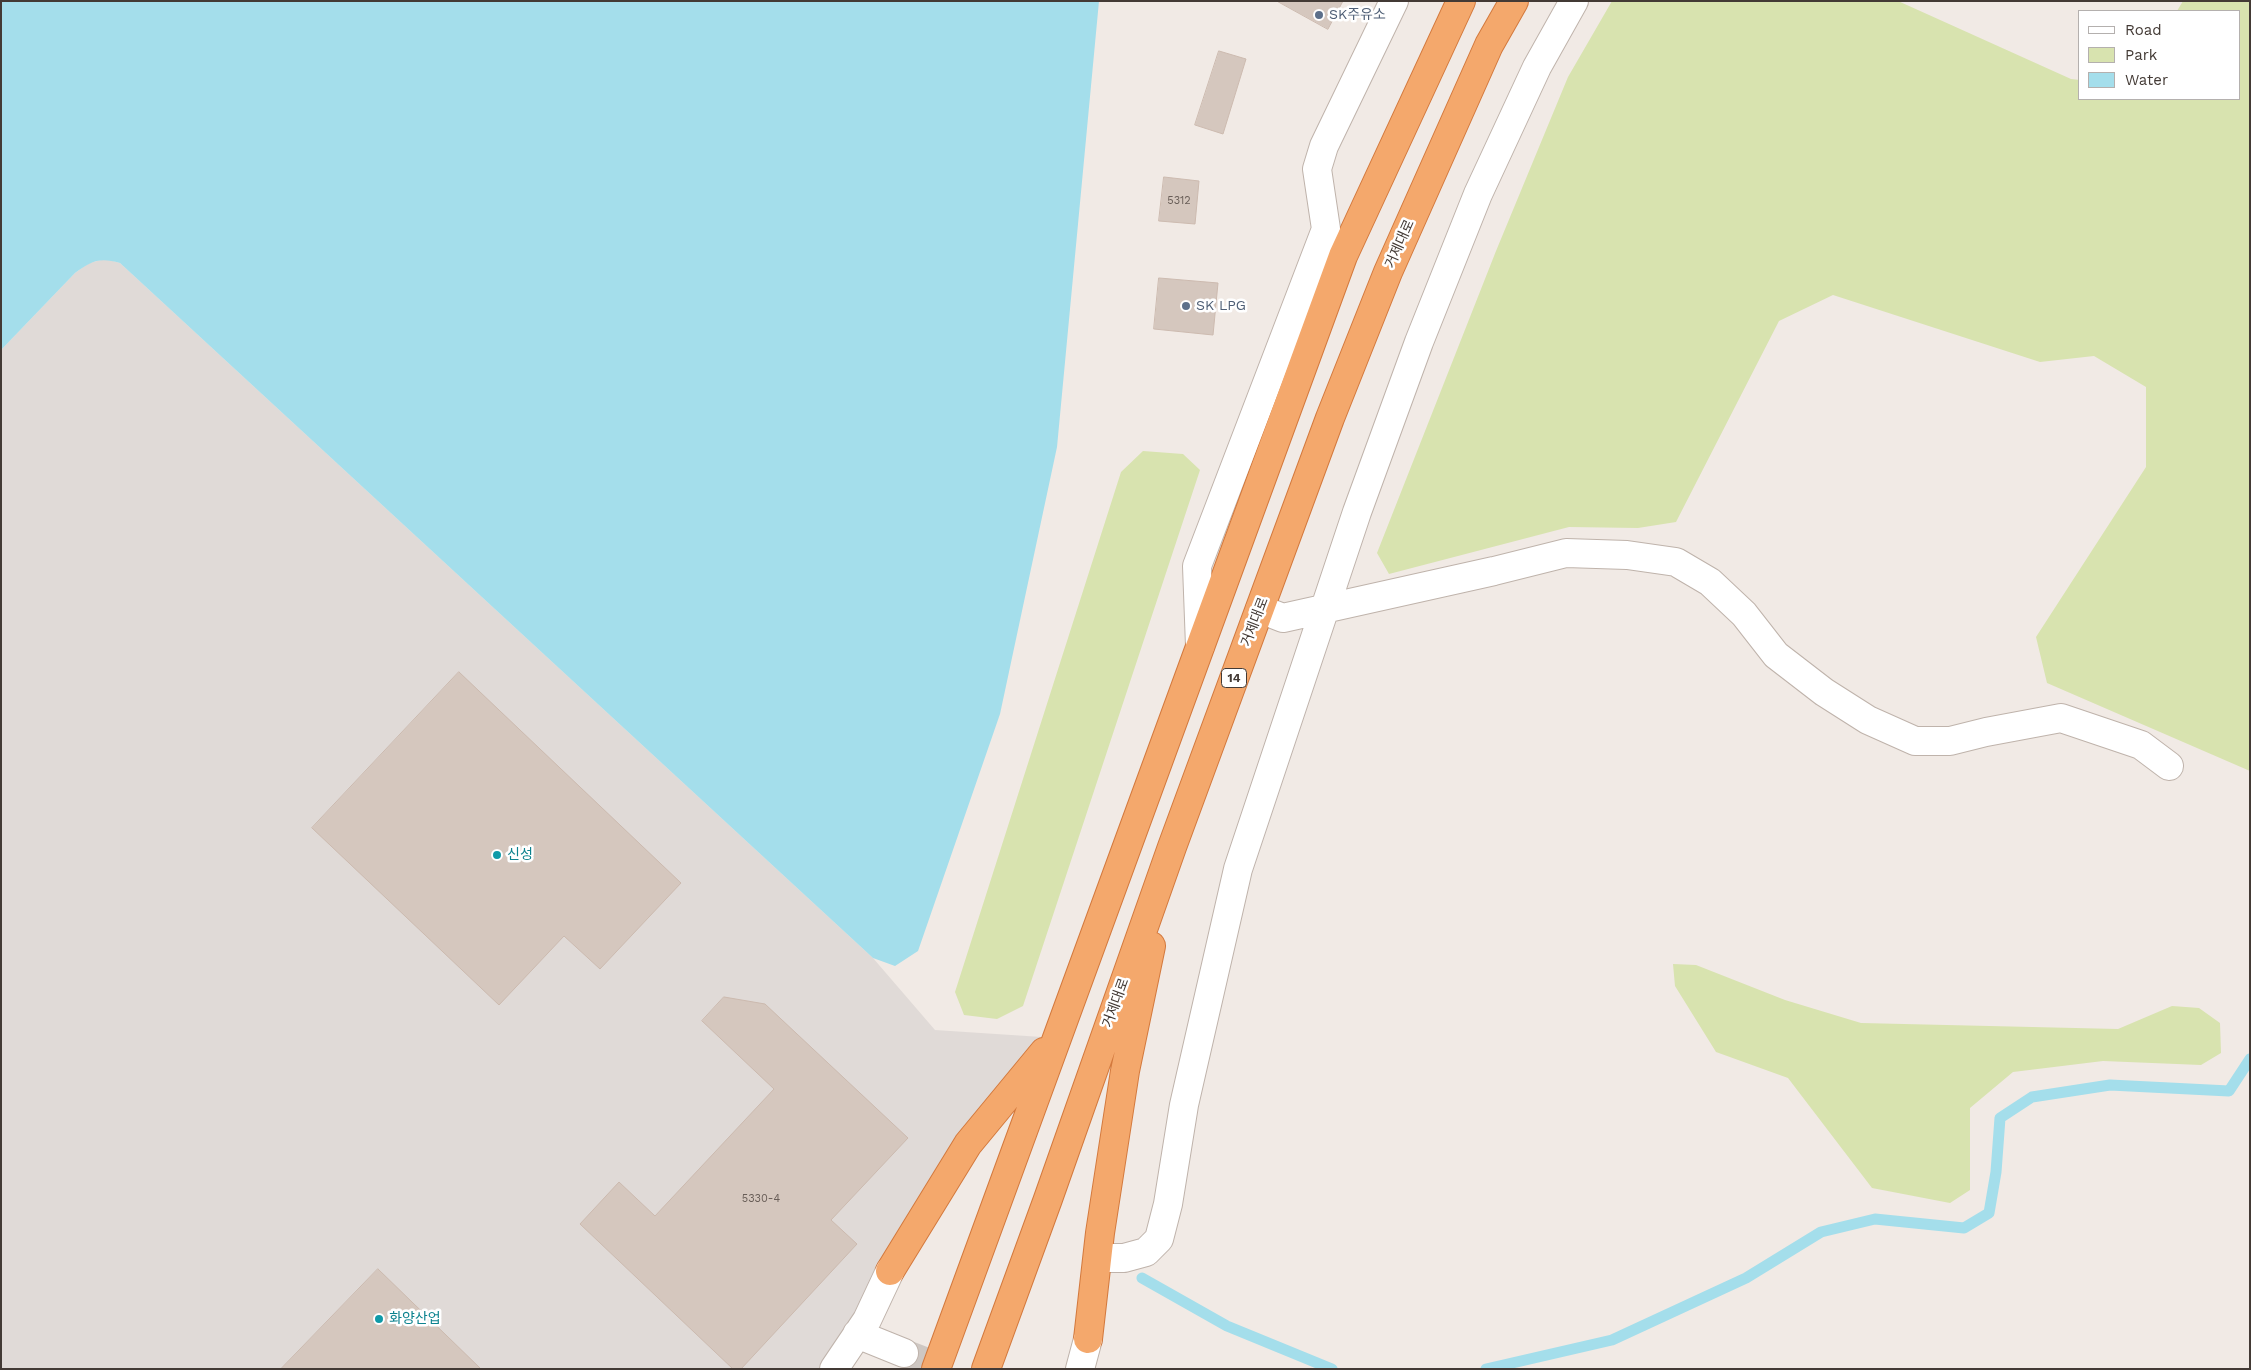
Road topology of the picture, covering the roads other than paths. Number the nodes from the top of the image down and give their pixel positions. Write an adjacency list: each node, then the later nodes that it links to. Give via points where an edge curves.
1 (1394, 1): 7 (street, via 1324,146 1317,169 1326,229 1197,566)
2 (1461, 1): 7 (highway, via 1343,256)
3 (1514, 1): 5 (highway, 거제대로 / 14, via 1489,45 1388,272)
4 (1574, 1): 6 (street, via 1537,67 1478,194 1419,342)
5 (1260, 609): 6 (street, via 1283,618); 9 (highway, 거제대로 / 14)
6 (1325, 609): 8 (street, via 1566,553 1627,555 1676,562 1710,582 1744,614 1776,655 1824,692 1868,720 1915,741 1950,741 2061,718 2141,745); 11 (street, via 1238,869 1184,1105 1159,1239 1146,1252 1124,1258)
7 (1200, 646): 10 (highway)
8 (2170, 766)
9 (1172, 847): 11 (highway, via 1125,1071); 18 (highway, 거제대로 / 14)
10 (1057, 1038): 12 (highway, via 968,1144); 17 (highway)
11 (1098, 1258): 14 (highway)
12 (890, 1271): 13 (street)
13 (857, 1334): 15 (street); 16 (street)
14 (1088, 1339): 19 (street)
15 (904, 1353)
16 (834, 1369)
17 (936, 1369)
18 (986, 1369)
19 (1080, 1369)

